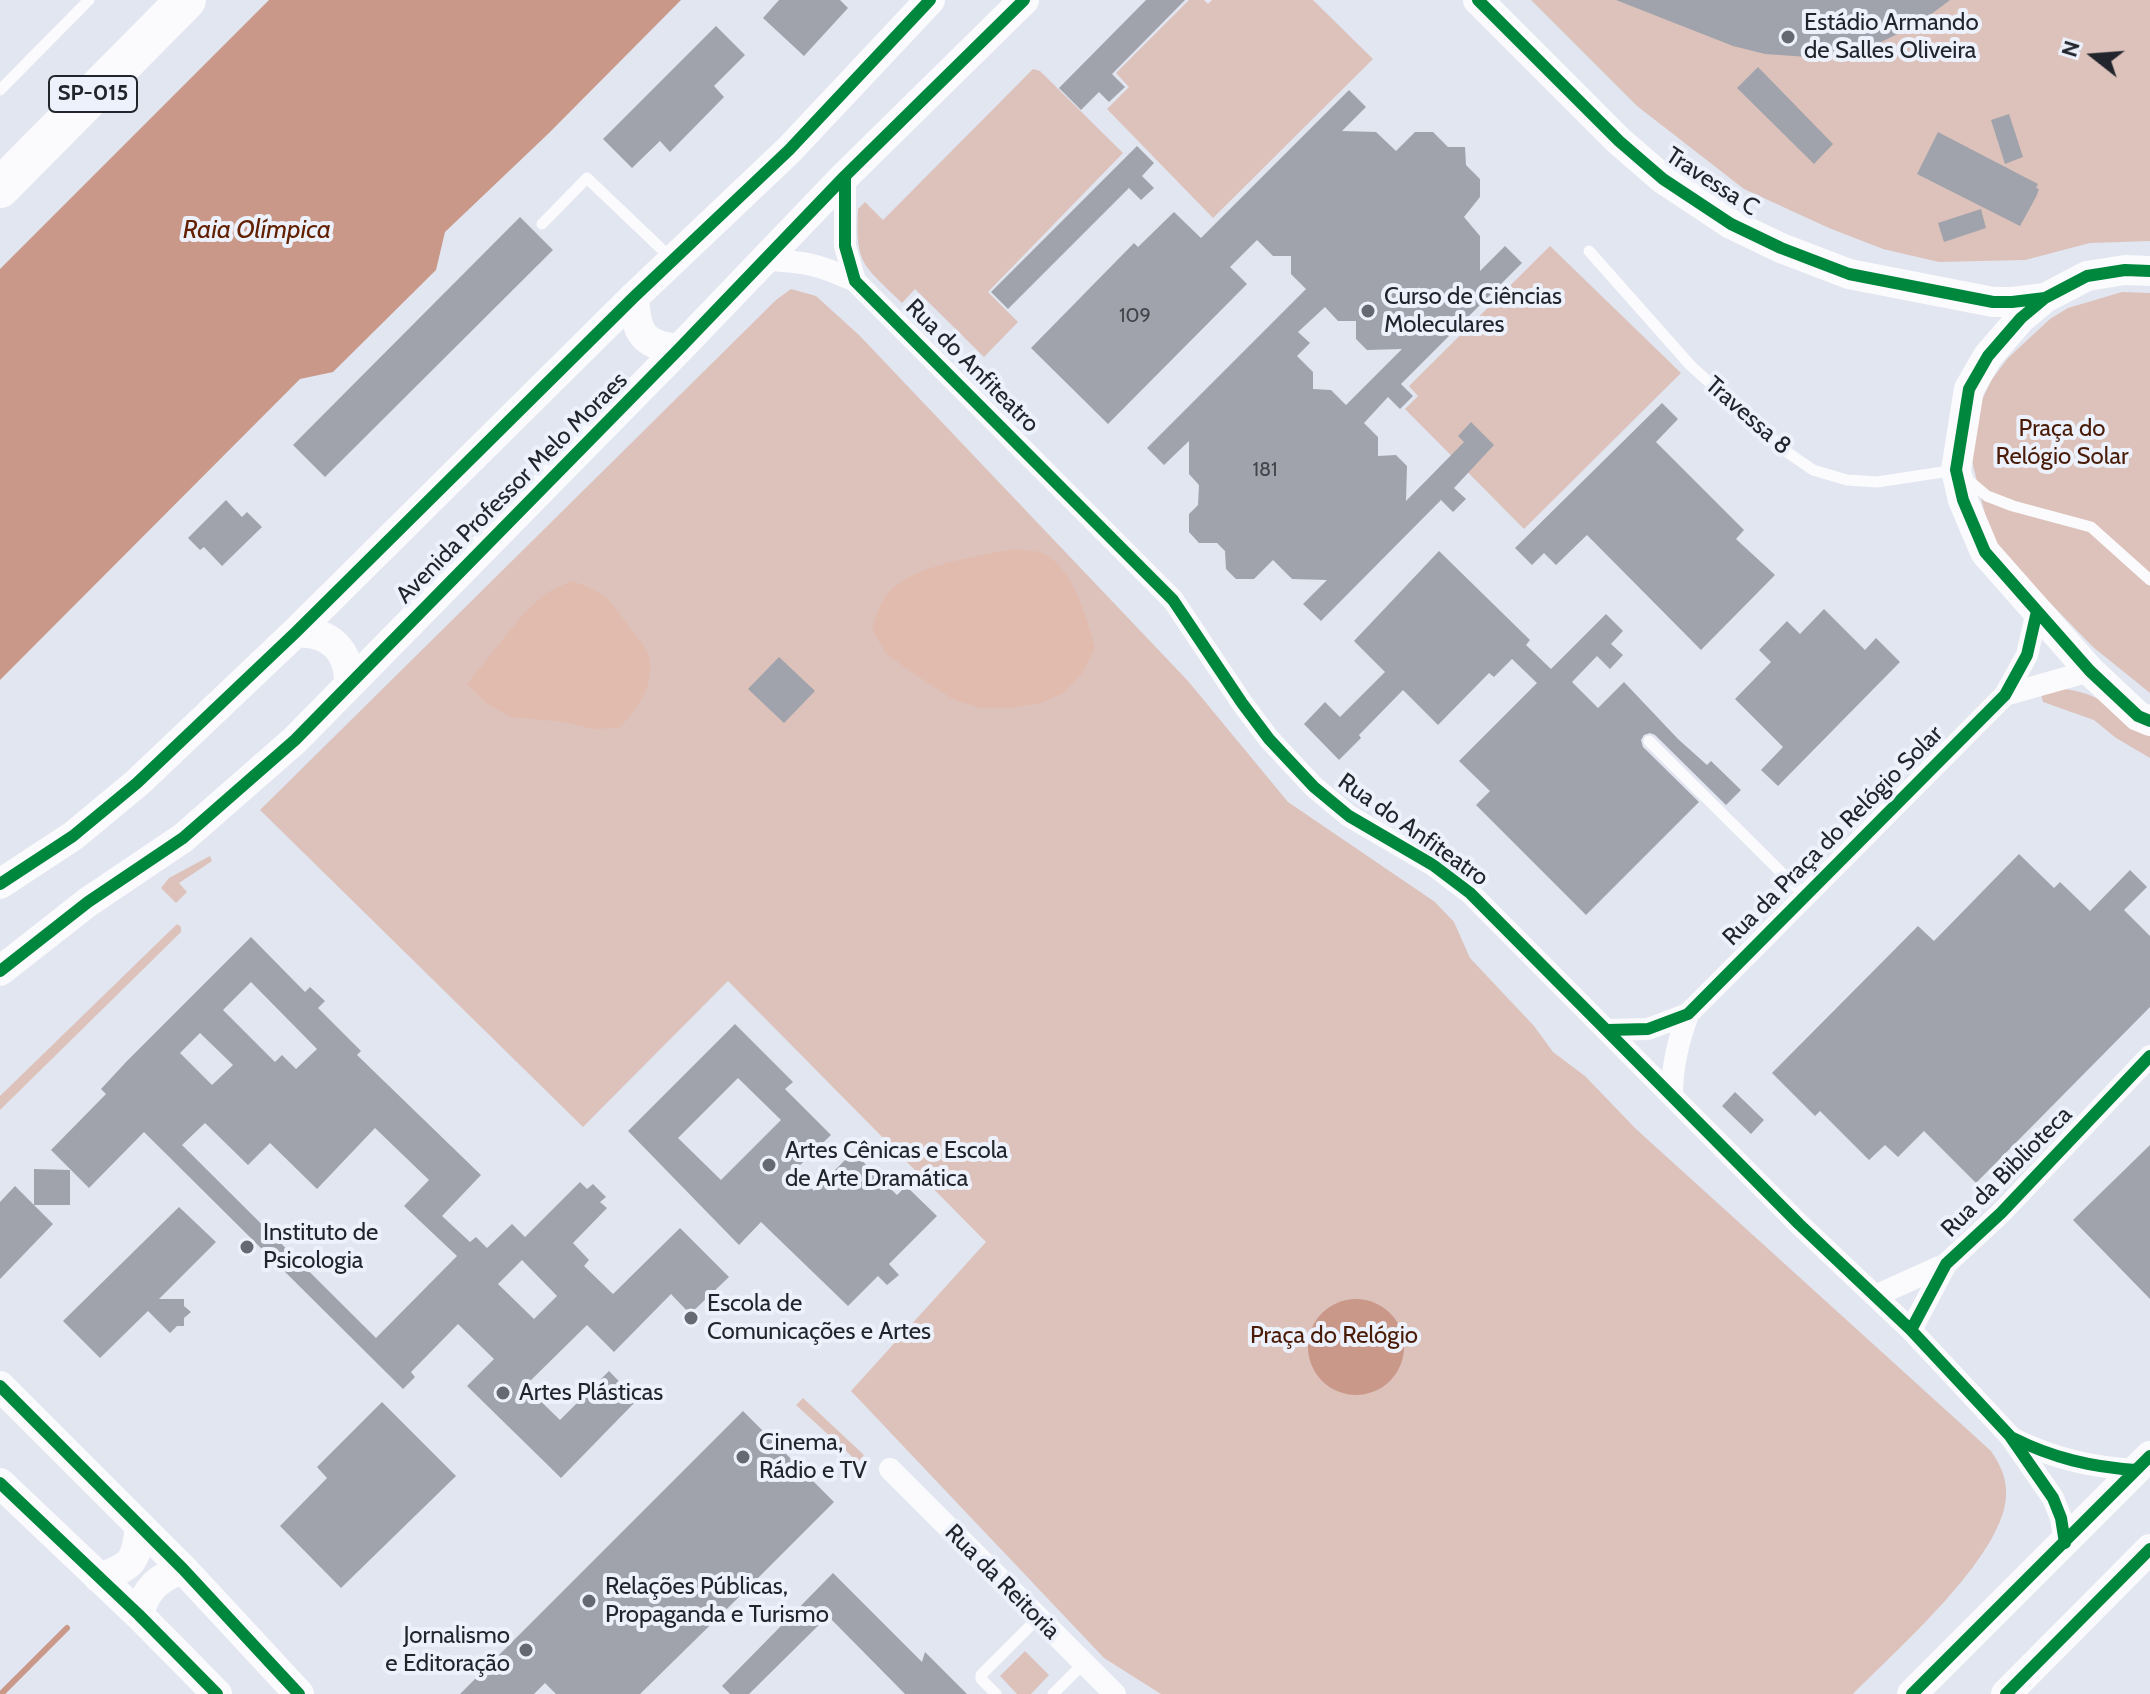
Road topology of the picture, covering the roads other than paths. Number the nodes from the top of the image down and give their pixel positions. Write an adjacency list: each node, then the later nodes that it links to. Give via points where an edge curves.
1 (89, 0): 6 (lane)
2 (186, 0): 8 (highway, SP-015)
3 (930, 0): 11 (street, Avenida Professor Melo Moraes, via 789,150)
4 (1024, 0): 7 (street, Avenida Professor Melo Moraes)
5 (1478, 0): 17 (street, Travessa C, via 1619,141 1663,179 1731,224 1849,274)
6 (0, 90)
7 (845, 176): 12 (street, Avenida Professor Melo Moraes); 14 (street, via 845,246)
8 (0, 188)
9 (542, 224): 11 (lane, via 587,178)
10 (1589, 251): 20 (lane, Travessa 8, via 1691,366 1813,470 1877,482)
11 (673, 260): 15 (street, Avenida Professor Melo Moraes)
12 (762, 260): 14 (street, Rua do Anfiteatro, via 801,261); 19 (street, Avenida Professor Melo Moraes)
13 (2150, 271): 16 (street, via 2087,276)
14 (855, 281): 33 (street, Rua do Anfiteatro, via 1173,600 1269,739 1314,787 1349,816 1470,893)
15 (634, 297): 19 (street, via 641,335); 23 (street, Avenida Professor Melo Moraes)
16 (2045, 298): 17 (street, Travessa C); 18 (street)
17 (1979, 300): 18 (street, via 1995,315)
18 (2002, 338): 20 (street, via 1969,389)
19 (679, 349): 25 (street, Avenida Professor Melo Moraes)
20 (1956, 470): 21 (lane, via 1987,496 2091,527); 22 (street, via 1985,552)
21 (2150, 580)
22 (2037, 611): 24 (street); 26 (street, Rua da Praça do Relógio Solar, via 2027,655)
23 (295, 633): 25 (street, via 324,635 337,645 345,656); 29 (street, Avenida Professor Melo Moraes, via 137,783 73,836)
24 (2090, 671): 26 (street, Rua da Praça do Relógio Solar); 27 (street)
25 (349, 685): 31 (street, Avenida Professor Melo Moraes, via 183,838 88,902)
26 (2005, 695): 30 (street, Rua da Praça do Relógio Solar)
27 (2150, 721)
28 (1649, 741): 30 (lane)
29 (0, 884)
30 (1805, 896): 32 (street, Rua da Praça do Relógio Solar)
31 (0, 971)
32 (1688, 1014): 33 (street, Rua da Praça do Relógio Solar, via 1648,1029); 35 (street, Rua da Praça do Relógio Solar, via 1672,1068)
33 (1608, 1030): 35 (street, Rua do Anfiteatro)
34 (2150, 1056): 36 (street, Rua da Biblioteca)
35 (1672, 1096): 37 (street, Rua do Anfiteatro)
36 (1946, 1264): 37 (street, Rua da Biblioteca); 38 (street, Rua da Biblioteca)
37 (1875, 1296): 38 (street, Rua do Anfiteatro)
38 (1911, 1330): 40 (street, Rua do Anfiteatro)
39 (0, 1386): 44 (street)
40 (2010, 1436): 41 (street, Rua do Anfiteatro, via 2057,1458 2093,1466); 45 (street, Rua do Anfiteatro, via 2053,1498)
41 (2143, 1463): 45 (street)
42 (890, 1469): 50 (street, Rua da Reitoria)
43 (0, 1483): 48 (street)
44 (140, 1526): 47 (street); 48 (street, via 132,1562)
45 (2065, 1543): 57 (street)
46 (2150, 1549): 58 (street)
47 (183, 1569): 49 (street, via 151,1587); 53 (street)
48 (99, 1578): 49 (street)
49 (139, 1615): 52 (street)
50 (1038, 1618): 51 (street, Rua da Reitoria); 54 (lane, via 981,1675)
51 (1083, 1664): 55 (lane); 56 (street, Rua da Reitoria)
52 (205, 1687)
53 (299, 1694)
54 (996, 1694)
55 (1053, 1694)
56 (1115, 1694)
57 (1912, 1694)
58 (2006, 1694)

